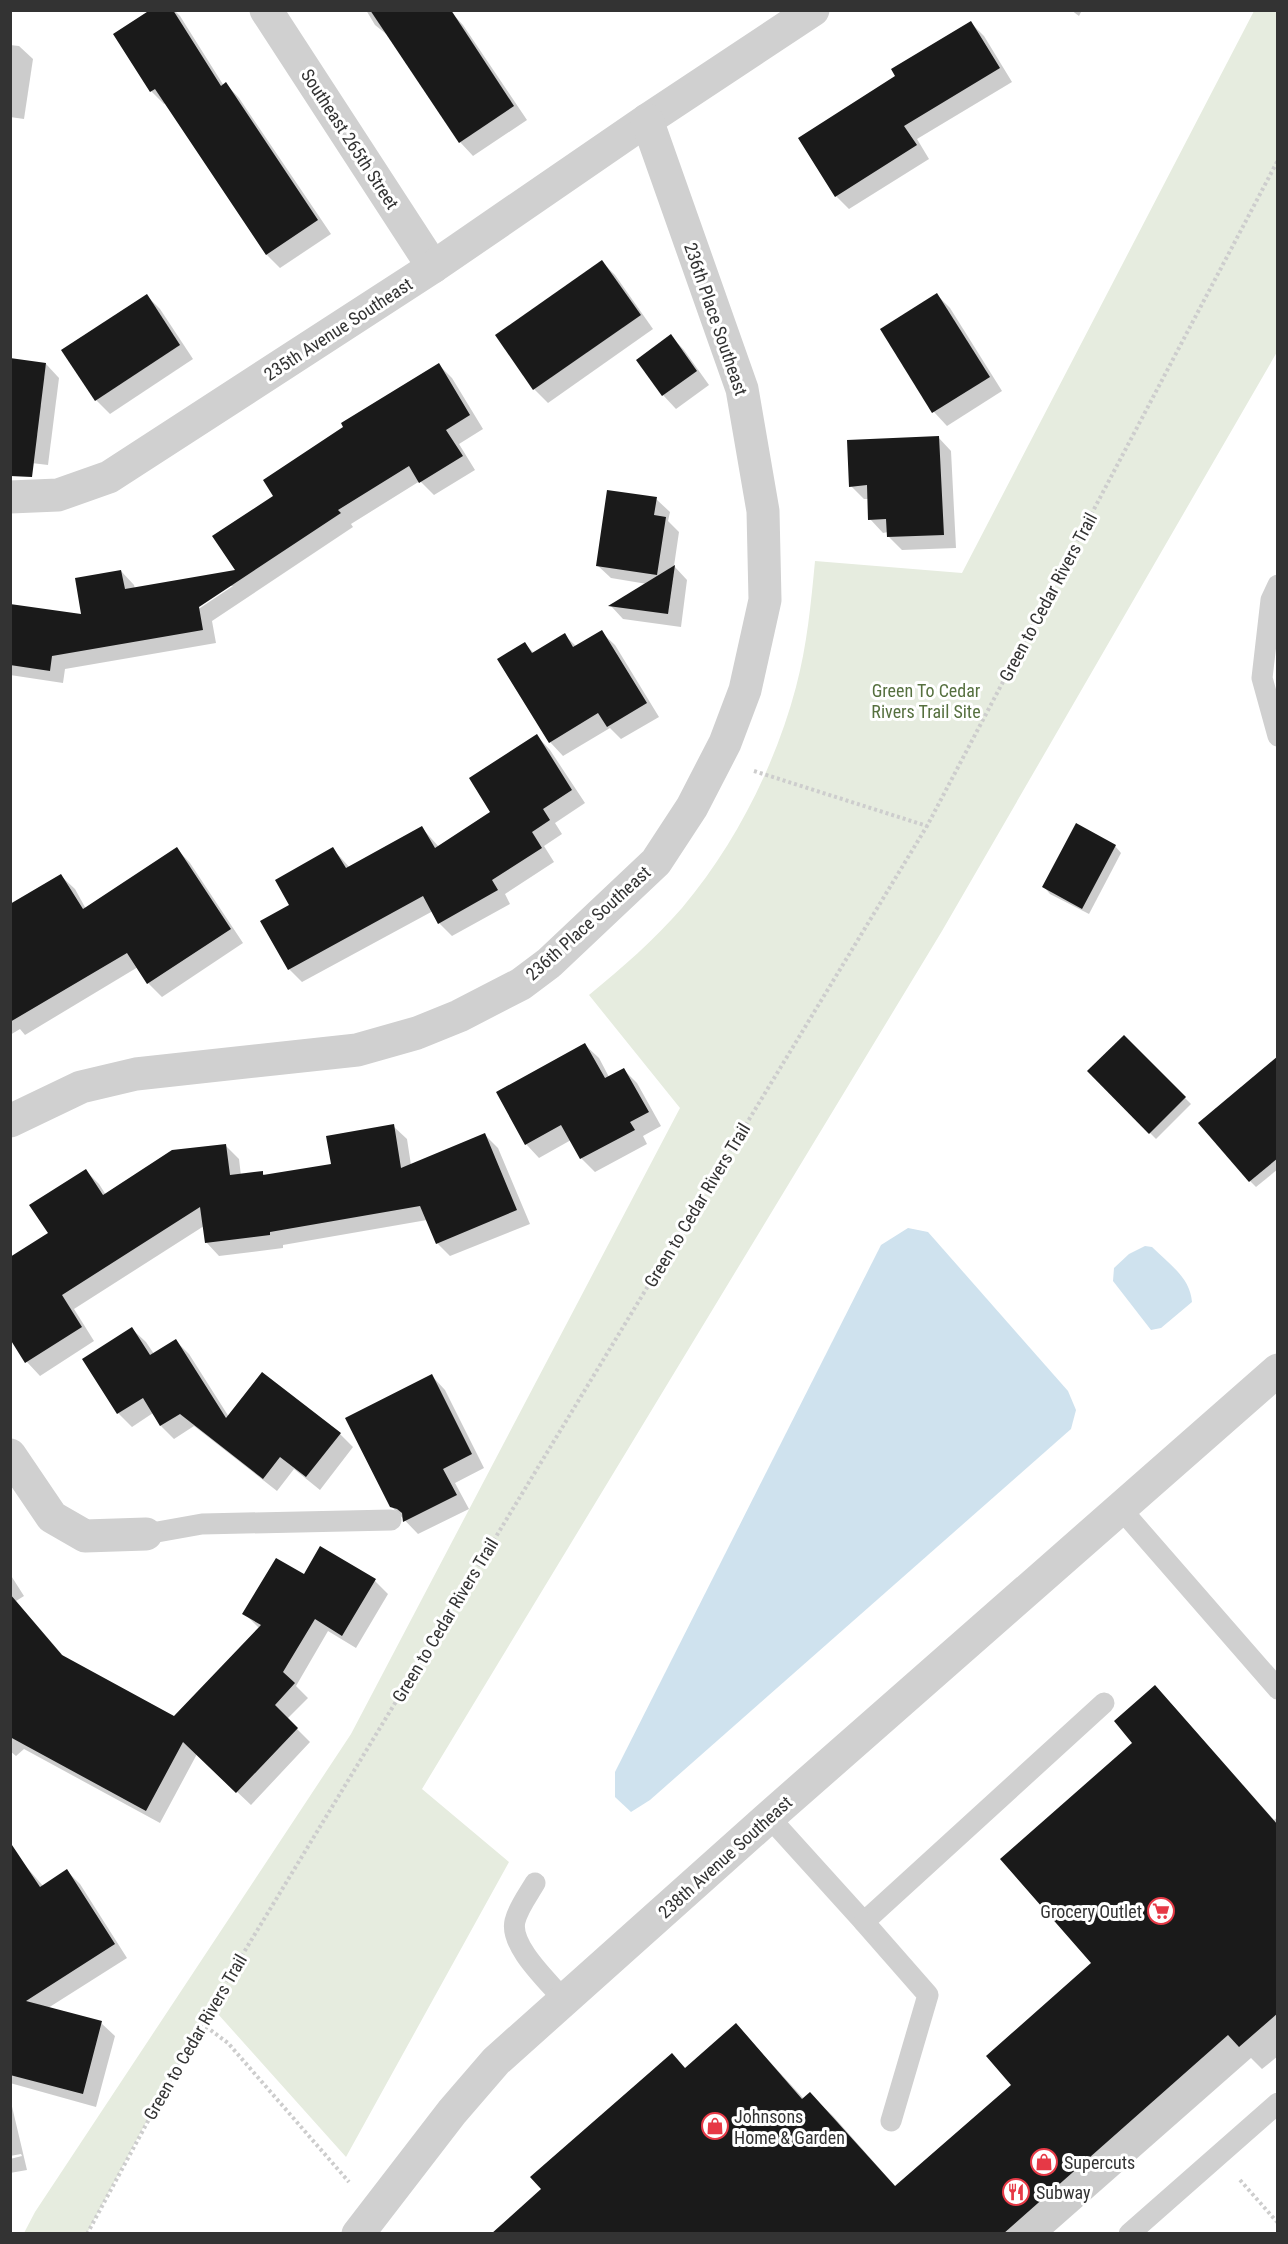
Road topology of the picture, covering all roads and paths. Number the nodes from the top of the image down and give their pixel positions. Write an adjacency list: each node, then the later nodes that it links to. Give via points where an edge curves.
1 (266, 10): 5 (street, Southeast 265th Street)
2 (813, 10): 3 (street, 235th Avenue Southeast)
3 (647, 120): 5 (street, 235th Avenue Southeast); 9 (street, 236th Place Southeast, via 742,389 763,511 765,600 746,690)
4 (1278, 160): 10 (path, Green to Cedar Rivers Trail)
5 (433, 267): 6 (street, 235th Avenue Southeast, via 109,477 58,495)
6 (10, 497)
7 (1278, 585): 8 (lane, via 1271,600 1262,678)
8 (1278, 736)
9 (716, 759): 10 (path); 11 (street, 236th Place Southeast, via 692,807 656,862 549,963 521,984 417,1034 357,1050 135,1074 81,1087)
10 (927, 826): 23 (path, Green to Cedar Rivers Trail)
11 (10, 1121)
12 (1278, 1370): 14 (street, 238th Avenue Southeast)
13 (10, 1455): 16 (street, via 52,1517 85,1536)
14 (1120, 1508): 17 (lane); 19 (street, 238th Avenue Southeast)
15 (391, 1520): 16 (lane, via 202,1524)
16 (146, 1534)
17 (1278, 1689)
18 (1104, 1703): 21 (lane)
19 (769, 1817): 21 (lane); 22 (street, 238th Avenue Southeast)
20 (535, 1883): 22 (lane, via 515,1918 514,1928 523,1951)
21 (864, 1922): 25 (lane, via 928,1995)
22 (564, 2000): 27 (street, 238th Avenue Southeast, via 496,2061)
23 (201, 2022): 27 (path, via 228,2043); 29 (path, Green to Cedar Rivers Trail)
24 (1278, 2103): 26 (lane)
25 (891, 2121)
26 (1218, 2155): 28 (path); 30 (lane)
27 (367, 2223)
28 (1278, 2223)
29 (87, 2234)
30 (1129, 2234)

